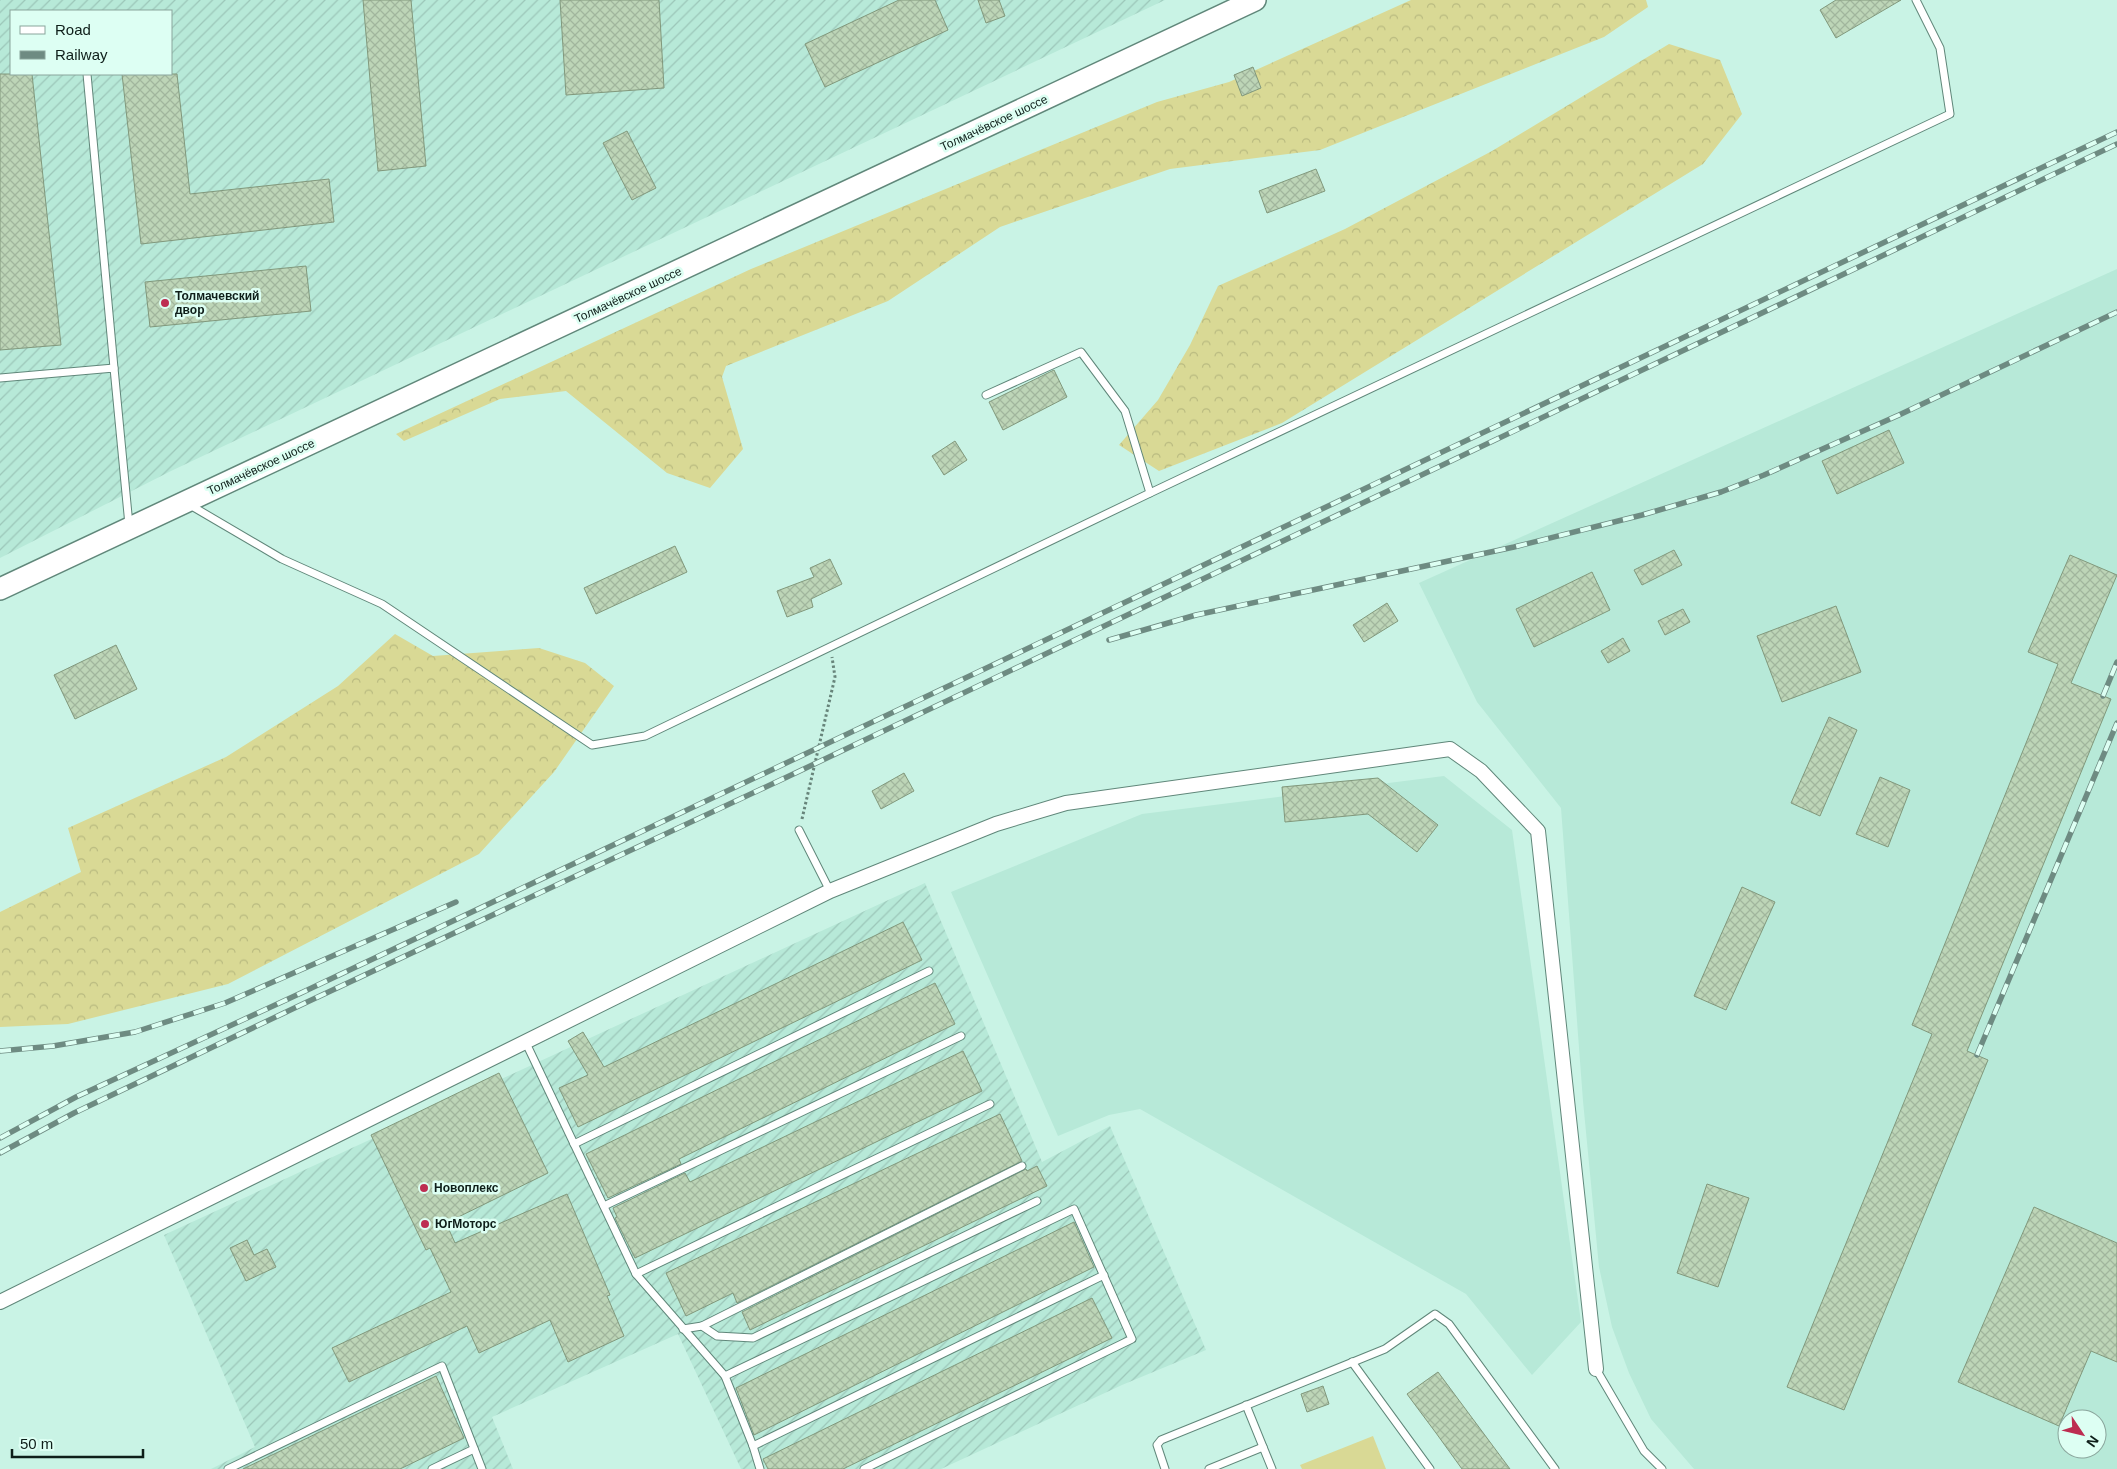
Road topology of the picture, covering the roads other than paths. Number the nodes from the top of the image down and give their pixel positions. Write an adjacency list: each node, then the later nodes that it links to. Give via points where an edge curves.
1 (1255, 0): 8 (main road, Толмачёвское шоссе)
2 (1916, 0): 7 (lane, via 1940,48 1950,114)
3 (87, 75): 4 (lane)
4 (114, 368): 5 (lane); 9 (lane)
5 (0, 378)
6 (986, 395): 7 (lane, via 1081,352 1125,412)
7 (1150, 493): 8 (lane, via 645,736 592,745 382,604 282,559)
8 (185, 502): 9 (main road, Толмачёвское шоссе)
9 (129, 528): 10 (main road, Толмачёвское шоссе)
10 (0, 590)
11 (800, 830): 12 (lane)
12 (830, 891): 15 (street); 27 (street, via 996,824 1066,803 1450,749 1481,771 1538,831)
13 (929, 971): 17 (lane)
14 (961, 1036): 20 (lane)
15 (526, 1042): 17 (lane); 23 (street)
16 (990, 1104): 21 (lane)
17 (574, 1144): 20 (lane)
18 (1022, 1166): 24 (lane)
19 (1037, 1201): 24 (lane, via 752,1338 718,1336)
20 (604, 1206): 21 (lane)
21 (636, 1274): 25 (lane)
22 (1104, 1275): 28 (lane, via 1074,1210); 30 (lane); 37 (lane, via 1132,1339)
23 (0, 1302)
24 (702, 1326): 25 (lane)
25 (683, 1329): 28 (lane)
26 (1352, 1362): 29 (lane); 41 (lane); 42 (lane, via 1385,1348 1435,1314 1449,1324)
27 (1596, 1369): 43 (lane, via 1644,1451)
28 (725, 1376): 30 (lane)
29 (1246, 1405): 31 (lane); 38 (lane, via 1161,1440 1157,1449)
30 (753, 1446): 36 (lane)
31 (1263, 1447): 39 (lane); 40 (lane)
32 (474, 1449): 33 (lane, via 442,1366); 34 (lane); 35 (lane)
33 (228, 1469)
34 (432, 1469)
35 (482, 1469)
36 (760, 1469)
37 (864, 1469)
38 (1165, 1469)
39 (1209, 1469)
40 (1272, 1469)
41 (1430, 1469)
42 (1555, 1469)
43 (1662, 1469)

